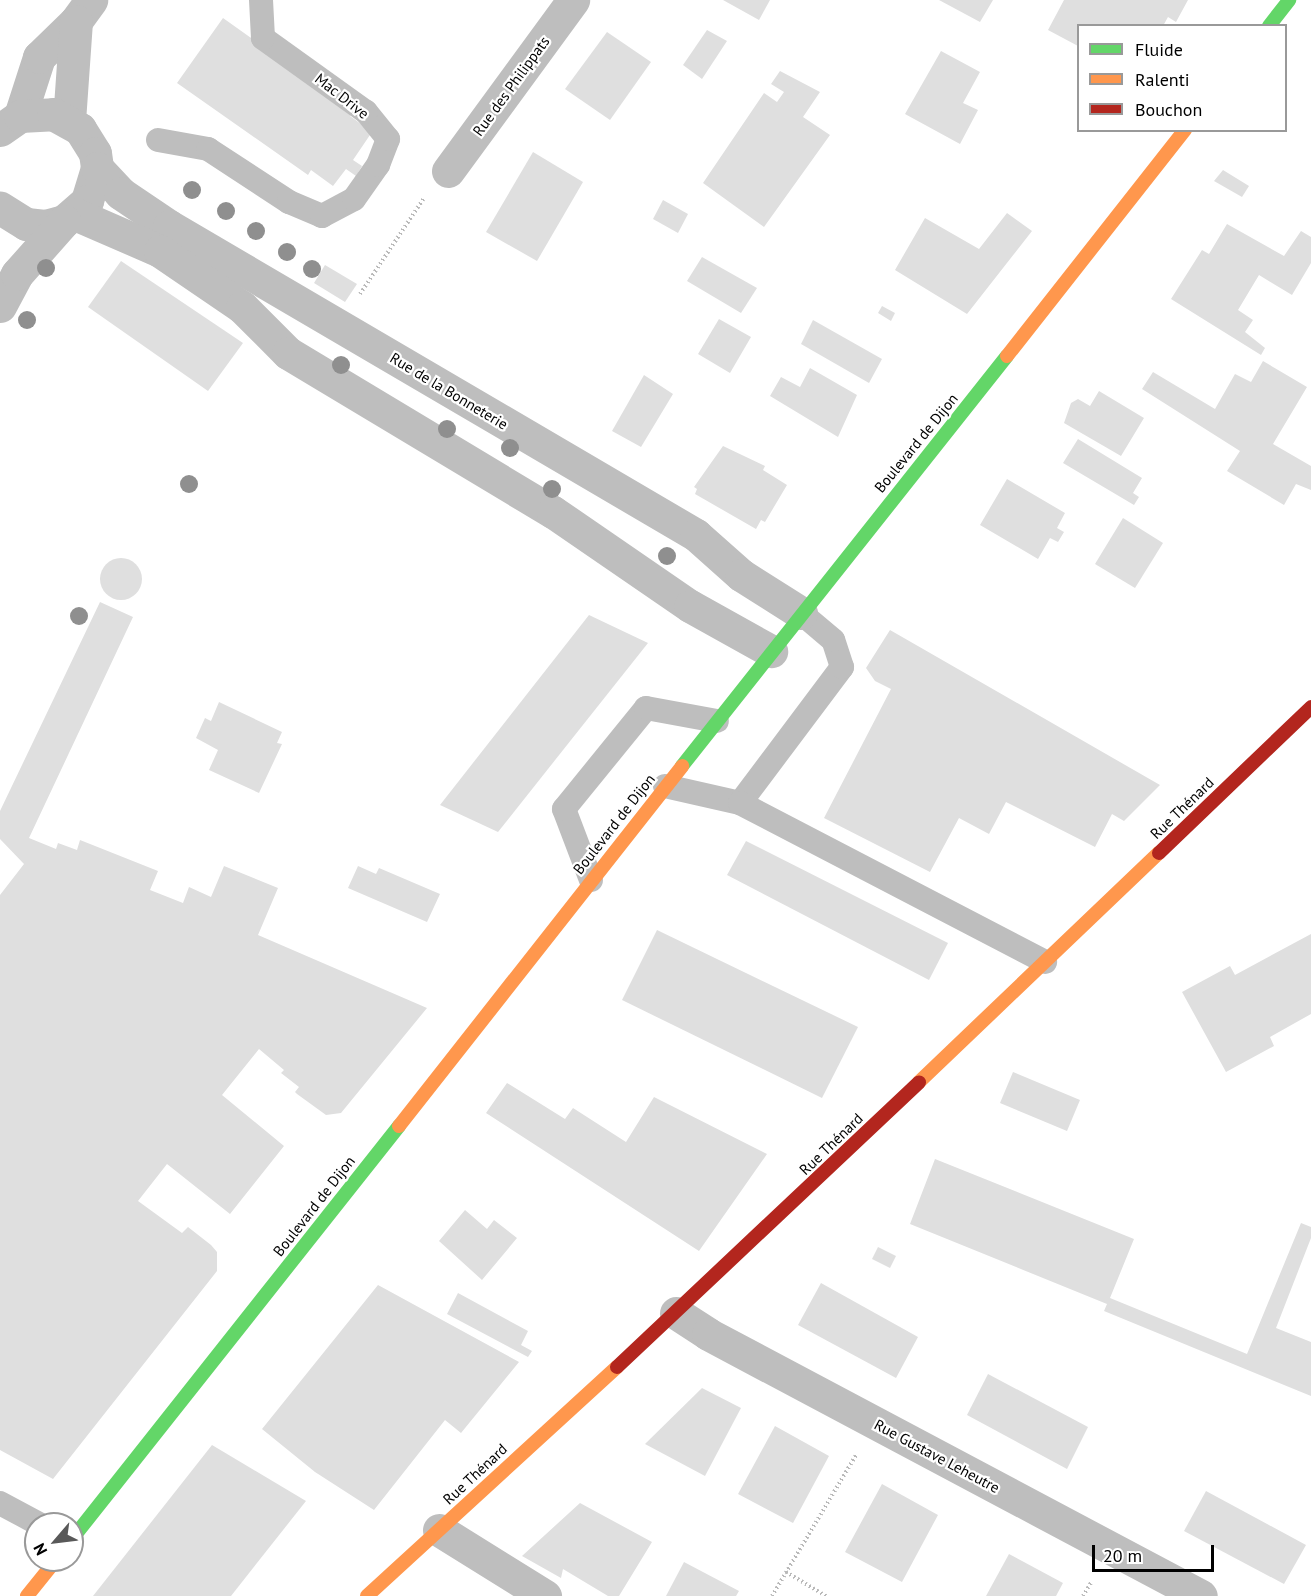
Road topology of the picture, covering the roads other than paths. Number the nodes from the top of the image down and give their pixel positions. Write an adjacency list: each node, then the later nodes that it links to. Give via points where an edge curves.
1 (261, 0): 9 (lane, Mac Drive, via 263,38 366,112 388,139 378,165 354,199 322,216 289,202 208,149)
2 (573, 0): 11 (street, Rue des Philippats)
3 (1289, 0): 5 (main road)
4 (84, 11): 6 (street); 7 (street, via 39,57)
5 (1271, 24)
6 (69, 121): 7 (street, via 37,112); 10 (street, via 89,140)
7 (10, 123)
8 (1183, 132): 15 (main road, Boulevard de Dijon)
9 (158, 140)
10 (97, 168): 13 (street, via 94,186); 15 (street, Rue de la Bonneterie, via 120,193 169,226 696,535 741,575)
11 (448, 171)
12 (0, 208): 13 (street, via 26,224 45,226)
13 (69, 217): 14 (street, via 17,273); 16 (street, via 160,251 242,307 288,352 553,512 690,606)
14 (0, 306)
15 (801, 614): 16 (main road, Boulevard de Dijon); 20 (lane, via 833,640 842,667)
16 (771, 651): 18 (main road, Boulevard de Dijon)
17 (1311, 707): 22 (main road, Rue Thénard)
18 (717, 721): 19 (main road, Boulevard de Dijon); 21 (lane, via 646,708 564,809)
19 (665, 786): 20 (lane); 21 (main road, Boulevard de Dijon)
20 (740, 803): 22 (lane)
21 (591, 880): 26 (main road, Boulevard de Dijon)
22 (1045, 962): 23 (main road, Rue Thénard)
23 (676, 1313): 27 (main road, Rue Thénard); 32 (street, Rue Gustave Leheutre, via 708,1334)
24 (1, 1503): 25 (lane)
25 (24, 1516)
26 (84, 1524)
27 (439, 1530): 30 (main road, Rue Thénard); 31 (street)
28 (46, 1572): 29 (main road)
29 (27, 1596)
30 (367, 1596)
31 (545, 1596)
32 (1201, 1596)

